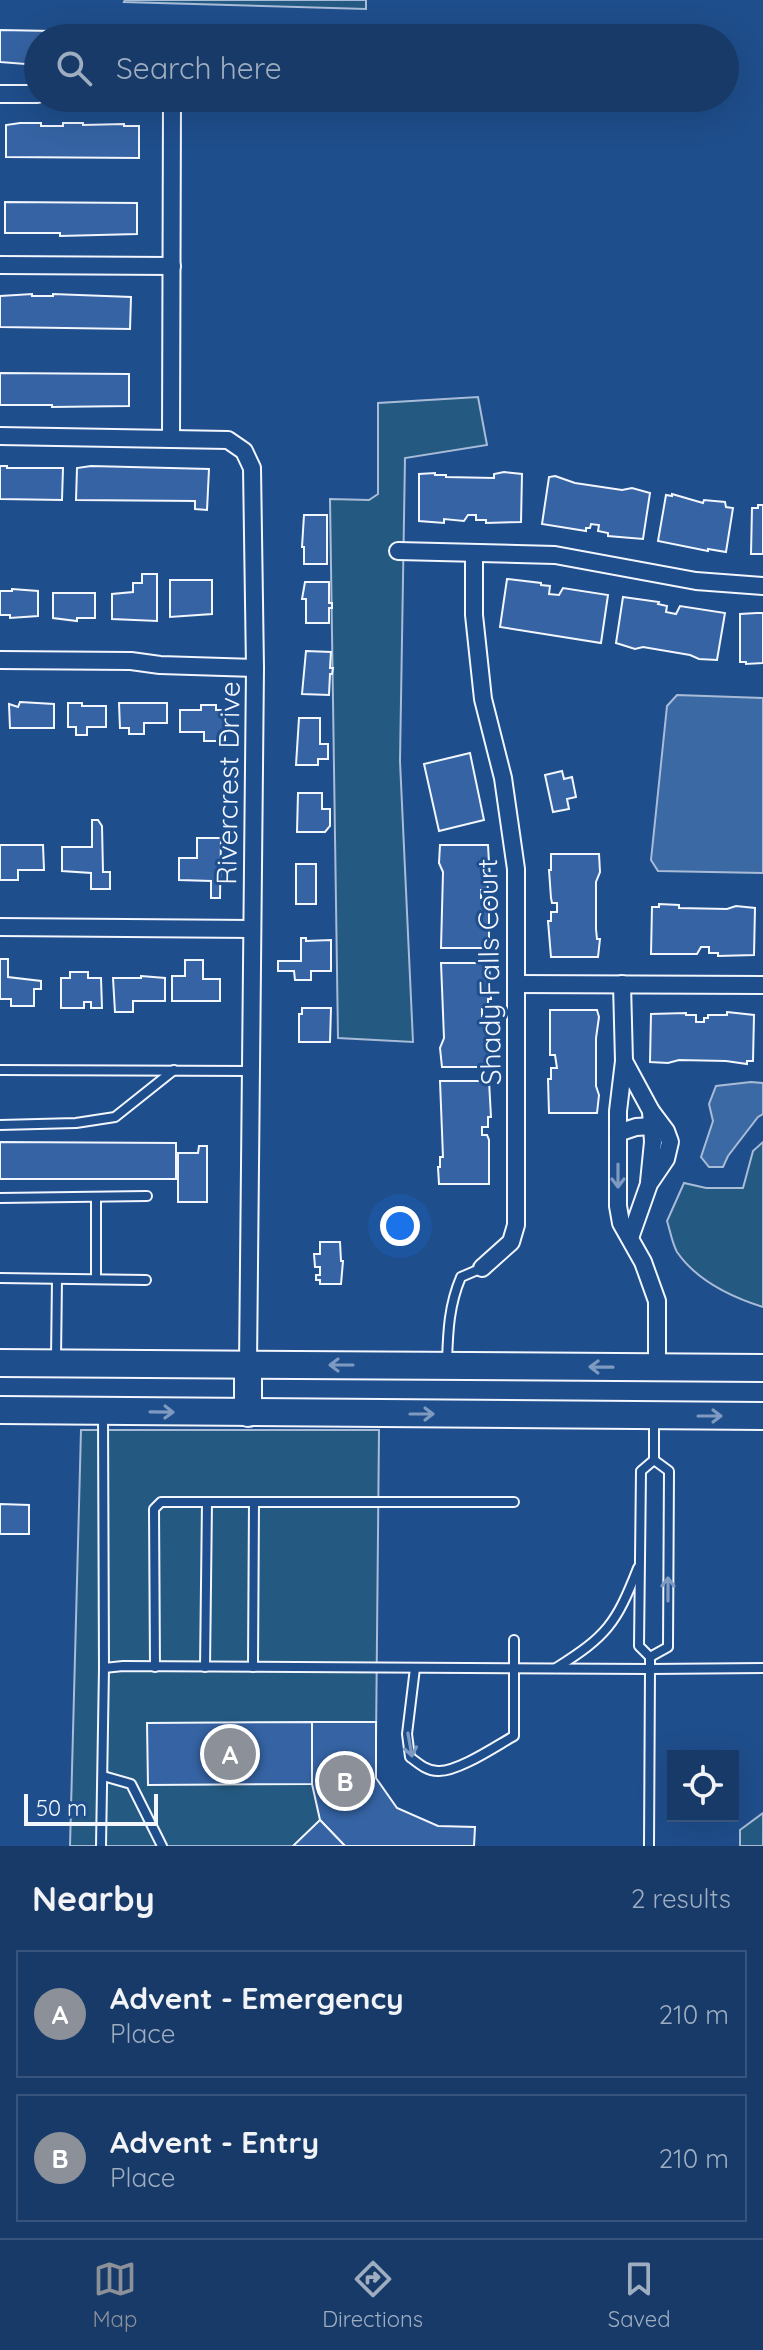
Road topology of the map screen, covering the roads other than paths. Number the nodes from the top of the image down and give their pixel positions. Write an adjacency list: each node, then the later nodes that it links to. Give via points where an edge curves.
1 (0, 94): 2 (street)
2 (24, 94)
3 (172, 112): 5 (street)
4 (0, 265): 5 (street)
5 (172, 266): 7 (street)
6 (0, 436): 7 (street, Rivercrest Drive)
7 (171, 439): 12 (street, Rivercrest Drive, via 228,440 244,451 252,468)
8 (398, 551): 9 (street)
9 (474, 553): 10 (street, via 555,555 696,581); 15 (street, Shady Falls Court, via 483,699 503,778 516,869)
10 (763, 586)
11 (0, 660): 12 (street)
12 (255, 668): 14 (street, Rivercrest Drive)
13 (0, 927): 14 (street)
14 (252, 929): 21 (street, Rivercrest Drive)
15 (516, 984): 16 (street); 29 (street, Shady Falls Court, via 516,1225 511,1242)
16 (622, 984): 17 (street); 18 (street)
17 (763, 985)
18 (624, 1061): 22 (street); 24 (street)
19 (0, 1070): 20 (lane)
20 (175, 1070): 21 (lane); 23 (lane, via 115,1117)
21 (250, 1071): 36 (street, Rivercrest Drive)
22 (652, 1119): 24 (street); 28 (street, via 666,1131 670,1151 649,1184)
23 (0, 1125)
24 (618, 1133): 28 (street, one-way to 28, via 618,1206)
25 (147, 1196): 26 (lane)
26 (96, 1197): 27 (lane); 32 (lane)
27 (0, 1198)
28 (630, 1238): 38 (street, via 657,1301)
29 (482, 1268): 37 (lane, Shady Falls Court, via 461,1277 453,1296)
30 (0, 1278): 31 (lane)
31 (57, 1279): 32 (lane); 35 (lane)
32 (96, 1279): 33 (lane)
33 (146, 1280)
34 (0, 1363): 35 (main road)
35 (56, 1363): 36 (main road)
36 (248, 1365): 37 (main road, one-way to 36); 42 (main road)
37 (446, 1366): 38 (main road, one-way to 37)
38 (657, 1367): 39 (main road)
39 (763, 1368)
40 (0, 1410): 41 (main road)
41 (103, 1411): 42 (main road, one-way to 42); 55 (lane)
42 (248, 1413): 43 (main road, one-way to 43)
43 (654, 1416): 44 (main road, one-way to 44); 45 (lane)
44 (763, 1416)
45 (654, 1460): 49 (lane, via 641,1471); 51 (lane, one-way to 45, via 668,1647 669,1471)
46 (207, 1502): 47 (lane); 52 (lane, via 161,1502 154,1509); 53 (lane)
47 (254, 1502): 48 (lane); 54 (lane)
48 (514, 1502)
49 (640, 1563): 51 (lane, via 639,1646); 58 (lane, via 610,1627 591,1646)
50 (514, 1640): 57 (lane)
51 (650, 1657): 60 (lane)
52 (155, 1667): 53 (lane); 55 (lane)
53 (205, 1667): 54 (lane)
54 (253, 1667): 56 (lane)
55 (104, 1668): 61 (lane)
56 (415, 1668): 57 (lane); 57 (lane, one-way to 57, via 407,1734 410,1757 436,1771 449,1770 514,1736)
57 (515, 1668): 58 (lane)
58 (554, 1668): 60 (lane)
59 (763, 1668): 60 (lane)
60 (650, 1669): 64 (lane)
61 (103, 1776): 62 (lane); 63 (lane, via 131,1784)
62 (101, 1846)
63 (162, 1846)
64 (649, 1846)

